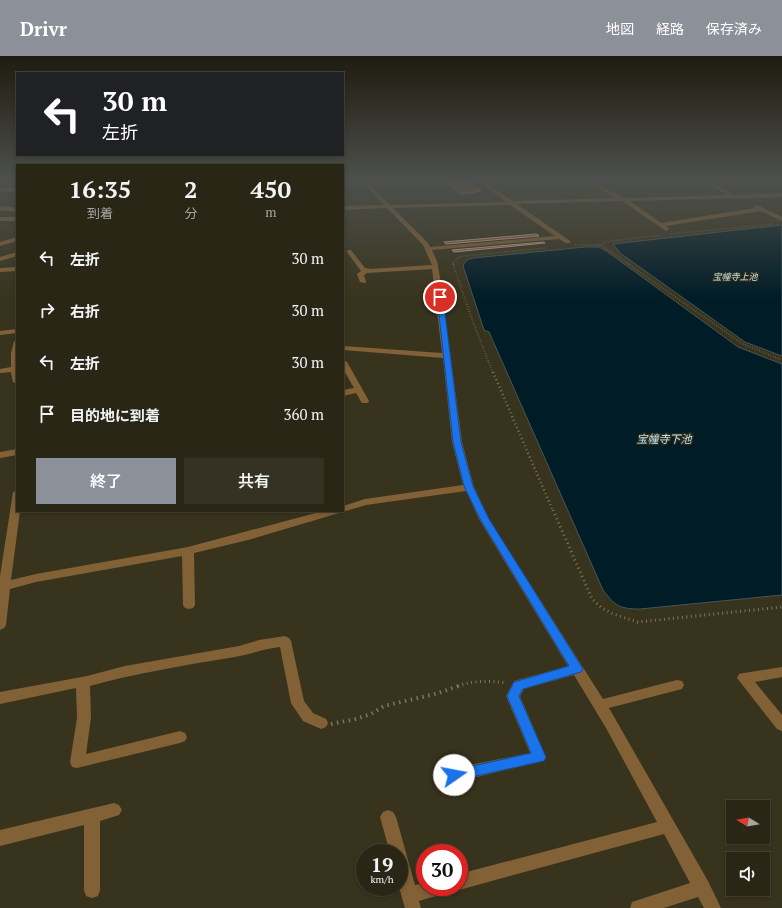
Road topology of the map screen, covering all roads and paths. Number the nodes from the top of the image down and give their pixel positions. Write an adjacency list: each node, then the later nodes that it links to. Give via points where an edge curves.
1 (402, 220): 14 (street)
2 (535, 220): 8 (street)
3 (653, 220): 6 (street)
4 (693, 220): 6 (street)
5 (775, 224): 12 (path, via 611,241)
6 (662, 225): 7 (street)
7 (669, 231)
8 (560, 237): 11 (street); 14 (street)
9 (16, 238): 10 (street)
10 (0, 244)
11 (570, 244): 12 (path)
12 (601, 245): 28 (path, via 743,344)
13 (552, 247): 45 (path, via 464,256 453,263 496,380 592,599 601,609 617,617 638,622)
14 (428, 248): 18 (street)
15 (349, 252): 21 (street, via 363,270)
16 (16, 254): 17 (street)
17 (0, 259)
18 (435, 267): 21 (street); 27 (street)
19 (16, 269): 20 (street)
20 (0, 270)
21 (367, 270): 22 (street, via 360,274)
22 (363, 282)
23 (16, 331): 24 (street)
24 (0, 333)
25 (16, 347): 30 (street)
26 (344, 348): 27 (street)
27 (447, 356): 38 (street, via 457,442)
28 (782, 360)
29 (344, 364): 33 (street)
30 (14, 369): 31 (street); 32 (street)
31 (0, 370)
32 (16, 378)
33 (359, 390): 34 (street); 35 (street)
34 (344, 393)
35 (365, 401)
36 (16, 452): 37 (street)
37 (0, 455)
38 (469, 486): 40 (street, via 365,502); 47 (street, via 484,519)
39 (16, 502): 43 (street, via 9,557)
40 (344, 509)
41 (332, 512): 42 (street)
42 (188, 551): 43 (street, via 36,578); 44 (street)
43 (2, 587): 46 (street)
44 (189, 605)
45 (782, 607)
46 (0, 625)
47 (577, 669): 50 (street); 53 (street)
48 (782, 672): 55 (street, via 744,678)
49 (83, 682): 52 (street); 54 (street, via 125,670 285,641 298,703 308,718); 56 (street, via 84,718 77,762)
50 (518, 685): 54 (path, via 489,681 468,682 439,693 384,706 356,719 335,724); 57 (street, via 513,696 539,757 452,769)
51 (677, 685): 53 (street)
52 (0, 698)
53 (600, 705): 61 (street)
54 (321, 723)
55 (782, 725)
56 (180, 737)
57 (459, 789)
58 (114, 810): 59 (street)
59 (92, 815): 62 (street); 66 (street)
60 (388, 817): 63 (street)
61 (668, 826): 64 (street); 65 (street)
62 (0, 838)
63 (396, 844)
64 (468, 880)
65 (702, 887): 70 (street); 71 (street)
66 (92, 890)
67 (408, 891): 69 (street)
68 (423, 896): 69 (street)
69 (411, 902)
70 (638, 908)
71 (713, 908)

